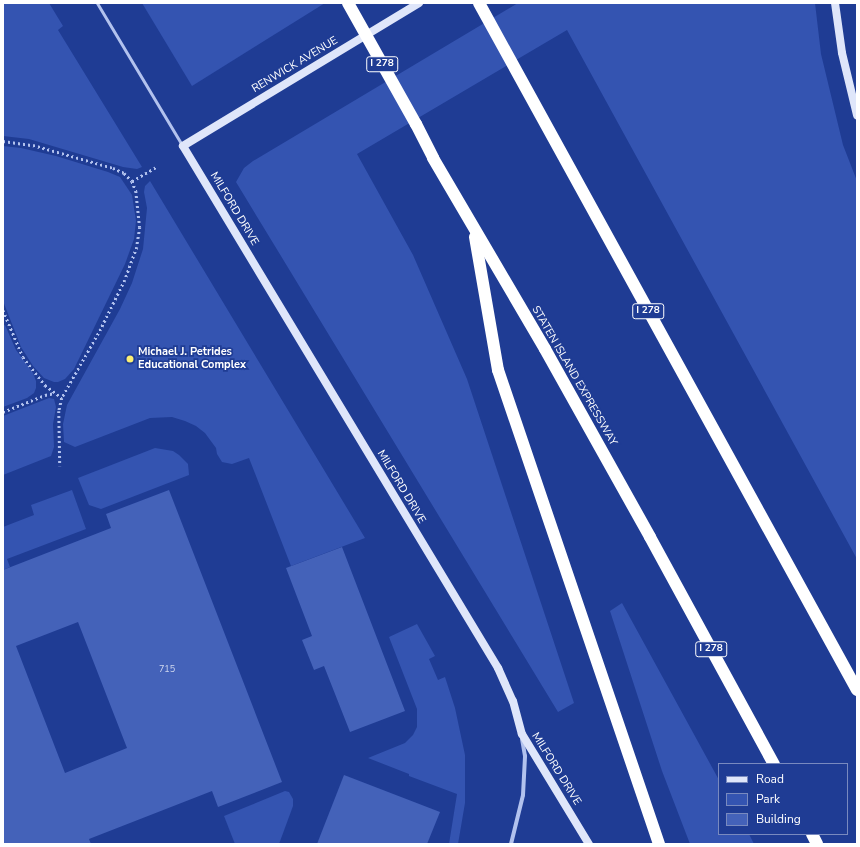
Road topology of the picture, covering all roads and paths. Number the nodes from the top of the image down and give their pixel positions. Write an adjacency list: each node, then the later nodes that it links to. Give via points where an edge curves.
1 (97, 3): 8 (lane)
2 (348, 3): 11 (highway, STATEN ISLAND EXPRESSWAY / I 278, bridge)
3 (420, 3): 8 (street, RENWICK AVENUE)
4 (479, 3): 19 (highway, I 278)
5 (835, 3): 6 (street, via 842,53)
6 (857, 115)
7 (3, 141): 10 (path, via 33,146 113,168 124,173)
8 (183, 146): 20 (street, MILFORD DRIVE, via 498,668 513,702)
9 (156, 167): 10 (path)
10 (132, 181): 16 (path, via 139,207 137,247 125,280 101,329)
11 (473, 228): 21 (highway, STATEN ISLAND EXPRESSWAY / I 278, via 584,419); 25 (highway, via 498,370)
12 (3, 310): 13 (path)
13 (7, 320): 14 (path); 15 (path, via 23,357)
14 (3, 321)
15 (54, 393): 16 (path); 17 (path)
16 (62, 398): 18 (path, via 59,411)
17 (3, 412)
18 (60, 466)
19 (857, 690)
20 (522, 734): 23 (street, via 525,756 523,795); 24 (street, MILFORD DRIVE)
21 (773, 763)
22 (813, 835): 26 (highway)
23 (511, 844)
24 (589, 844)
25 (659, 844)
26 (818, 844)

